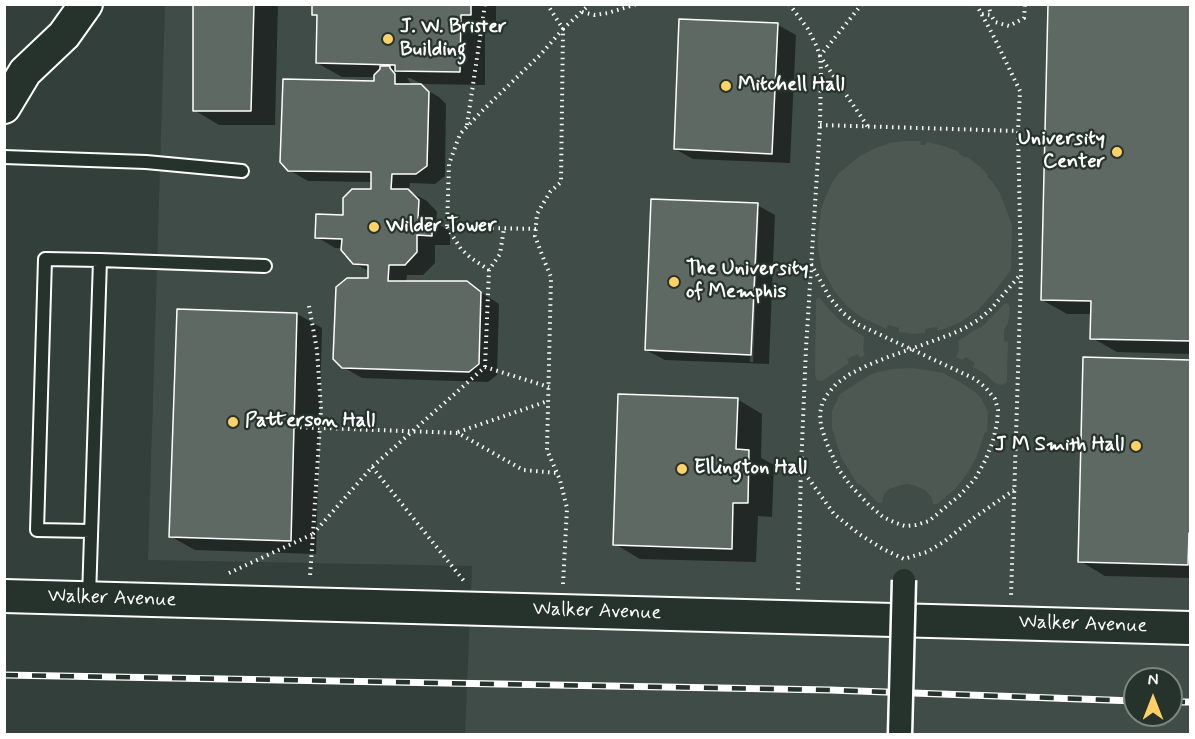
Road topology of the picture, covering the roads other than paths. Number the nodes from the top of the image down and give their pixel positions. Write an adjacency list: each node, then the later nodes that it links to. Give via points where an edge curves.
1 (86, 4): 2 (street, via 64,35 25,72)
2 (4, 107)
3 (4, 157): 4 (lane, via 146,162)
4 (242, 171)
5 (100, 260): 6 (lane); 7 (lane); 7 (lane, via 45,258 37,530)
6 (265, 266)
7 (91, 531): 10 (lane)
8 (904, 580): 12 (street, bridge)
9 (4, 596): 10 (street, Walker Avenue)
10 (89, 598): 11 (street, Walker Avenue)
11 (1191, 628)
12 (900, 735)

